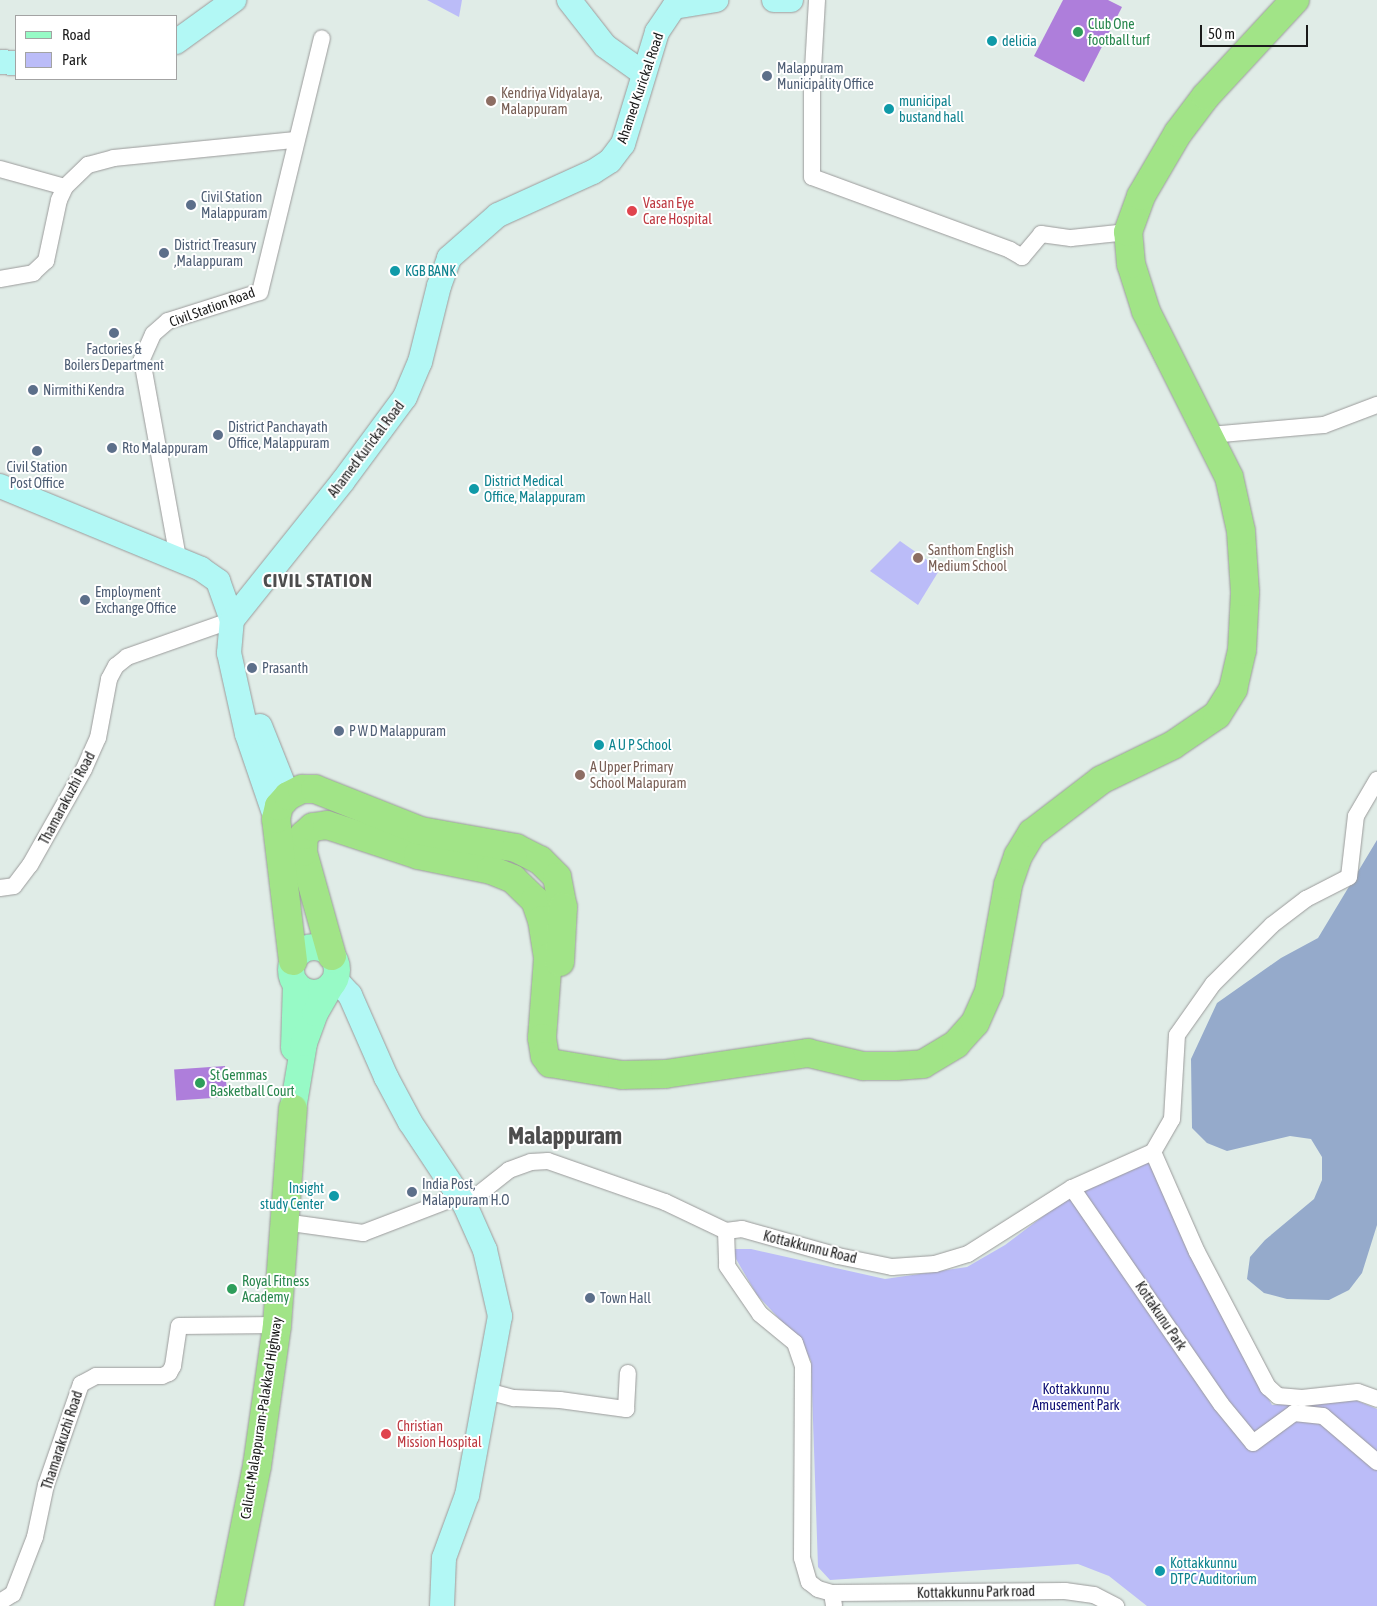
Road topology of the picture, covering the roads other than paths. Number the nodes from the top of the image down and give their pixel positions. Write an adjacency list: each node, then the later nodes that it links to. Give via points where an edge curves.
1 (569, 0): 13 (main road, via 605,46)
2 (716, 0): 8 (main road, Ahamed Kurickal Road)
3 (774, 0): 4 (main road)
4 (791, 0)
5 (817, 0): 17 (street, via 812,87 812,177 1022,257 1040,234 1071,238)
6 (1295, 0): 17 (highway, via 1206,96 1178,133 1141,196)
7 (230, 1): 10 (main road)
8 (671, 4): 13 (main road, Ahamed Kurickal Road)
9 (322, 38): 14 (street, Civil Station Road)
10 (178, 40)
11 (0, 62): 12 (main road)
12 (15, 63)
13 (643, 73): 23 (main road, Ahamed Kurickal Road, via 622,144 610,161 593,172 498,215 449,258 438,286 420,362 405,397 343,481)
14 (295, 140): 16 (street, via 114,158 88,165); 22 (street, Civil Station Road, via 260,292 168,322 153,334 142,359)
15 (0, 169): 16 (street)
16 (65, 187): 18 (street, via 59,200 46,261 33,273)
17 (1128, 232): 20 (highway, via 1131,264 1146,311)
18 (0, 279)
19 (1377, 405): 20 (street, via 1324,425)
20 (1210, 436): 29 (highway, via 1229,477 1241,531 1245,592 1242,650 1233,689 1217,715 1173,744 1101,780 1032,834 1018,856 1008,885 989,991 975,1022 956,1044 924,1064 896,1066 863,1066 808,1053 665,1074 622,1075)
21 (0, 486): 22 (main road)
22 (178, 558): 23 (main road, via 218,580)
23 (232, 620): 25 (main road, via 230,653 247,734); 26 (street, Thamarakuzhi Road, via 127,657 116,666 109,679 98,738 84,770 30,865 14,886)
24 (1377, 780): 31 (street, via 1356,816 1349,877 1306,899 1272,925 1213,984 1177,1035 1172,1119)
25 (282, 807): 27 (highway, Calicut-Malappuram-Palakkad Highway); 29 (highway, via 302,789 315,789 421,830 516,848 540,860 557,878 563,907 552,1027 555,1051)
26 (0, 888)
27 (294, 972): 28 (main road, via 313,993); 28 (main road, via 303,950 311,947 326,950); 30 (main road, Calicut-Malappuram-Palakkad Highway)
28 (332, 973): 29 (highway, via 302,852 304,835 313,827 327,825 418,855 491,870 513,879 535,900 548,958 542,1031 545,1056 550,1063); 30 (main road, Calicut-Malappuram-Palakkad Highway, via 304,1043); 33 (main road, via 350,995 410,1122)
29 (573, 1067)
30 (293, 1109): 34 (highway, Calicut-Malappuram-Palakkad Highway)
31 (1153, 1152): 32 (street, Kottakkunnu Road); 39 (street, via 1197,1252 1268,1387 1278,1396 1302,1398 1358,1392)
32 (1072, 1188): 35 (street, Kottakkunnu Road, via 968,1254 935,1264 892,1266 838,1256 742,1229); 40 (street, Kottakunu Park, via 1221,1404 1253,1443 1294,1413 1324,1416)
33 (463, 1201): 34 (street, Kottakkunnu Road, via 363,1233); 35 (street, Kottakkunnu Road, via 509,1170 531,1162 548,1161 665,1202); 38 (main road, via 485,1250 500,1316)
34 (284, 1222): 36 (highway, Calicut-Malappuram-Palakkad Highway)
35 (726, 1230): 41 (street, via 727,1266 760,1314 795,1343 803,1366 802,1558 809,1582)
36 (277, 1324): 42 (street, Thamarakuzhi Road, via 179,1326 173,1366 168,1373 162,1376 96,1376 81,1384 46,1485 35,1537 12,1594); 43 (highway, Calicut-Malappuram-Palakkad Highway, via 257,1466)
37 (628, 1373): 38 (street, via 626,1409 560,1400 514,1398)
38 (487, 1391): 44 (main road, via 467,1495 444,1558)
39 (1377, 1399)
40 (1377, 1462)
41 (833, 1600): 45 (street, Kottakkunnu Park road, via 1065,1590 1094,1595)
42 (0, 1602)
43 (229, 1606)
44 (442, 1606)
45 (1116, 1606)

